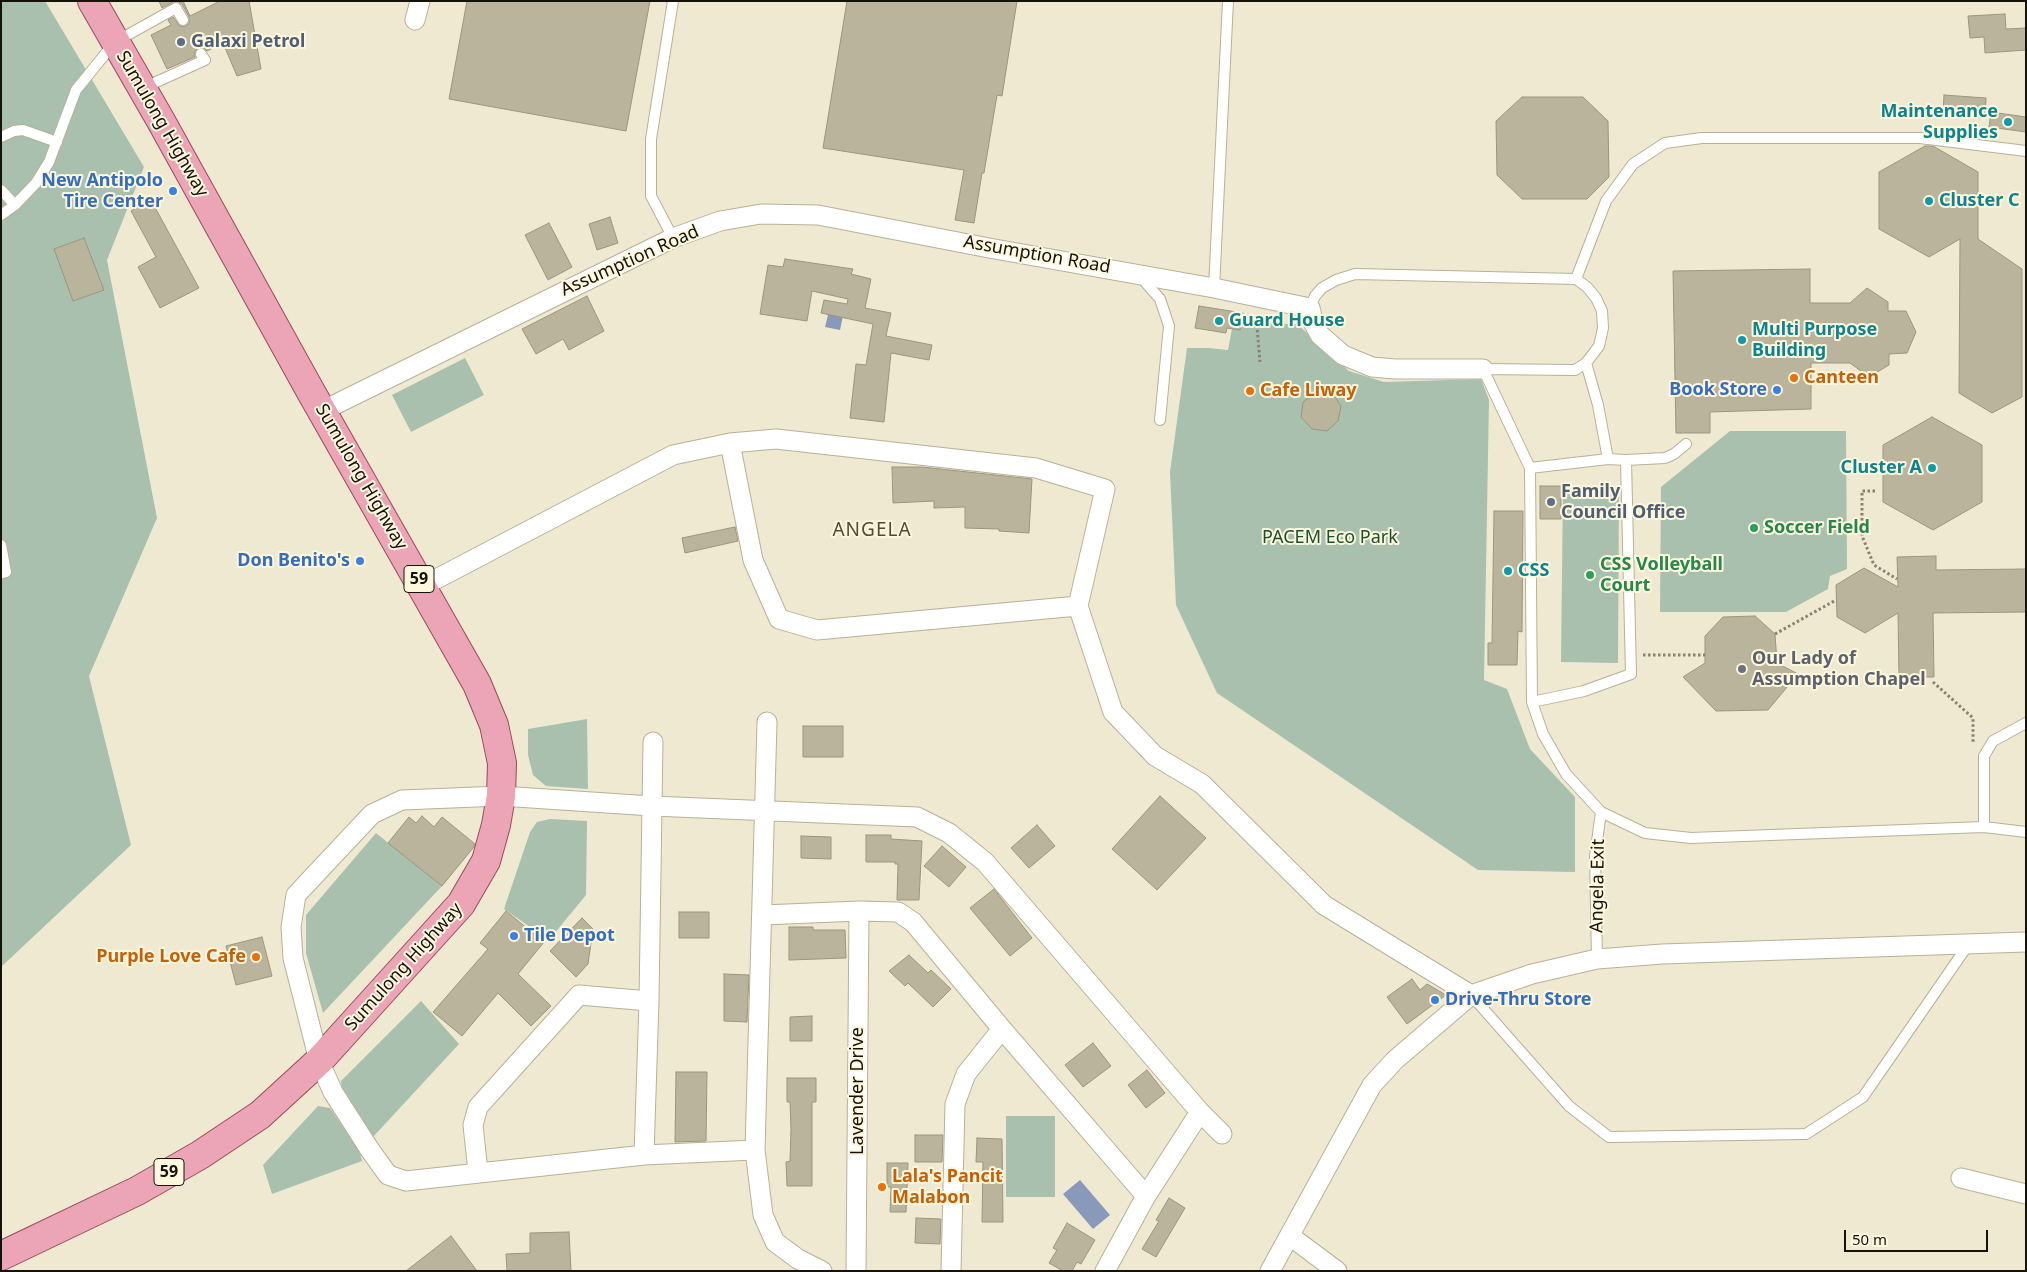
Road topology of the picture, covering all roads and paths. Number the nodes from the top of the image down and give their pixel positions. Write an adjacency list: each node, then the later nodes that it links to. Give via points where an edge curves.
1 (92, 1): 7 (main road, Sumulong Highway / 59)
2 (420, 1): 6 (street)
3 (672, 1): 16 (lane, via 651,140 651,196)
4 (1228, 1): 19 (lane)
5 (183, 20): 7 (lane, via 176,8)
6 (415, 20)
7 (115, 42): 9 (main road, Sumulong Highway / 59); 11 (lane, via 76,90)
8 (201, 54): 9 (lane, via 205,60)
9 (142, 88): 25 (main road, Sumulong Highway / 59)
10 (1, 137): 11 (lane, via 14,130 23,130)
11 (57, 142): 14 (lane, via 36,183)
12 (2026, 150): 18 (lane, via 1920,138 1702,138 1665,143 1633,164 1606,201)
13 (1, 190): 14 (lane)
14 (16, 205): 15 (lane)
15 (1, 214)
16 (673, 238): 17 (street, Assumption Road, via 720,221 761,214 818,215); 25 (street, Assumption Road)
17 (1138, 273): 19 (street, Assumption Road); 26 (lane, via 1160,299 1169,326)
18 (1576, 279): 21 (lane, via 1355,274 1322,288); 23 (lane, via 1596,298 1602,311 1599,346)
19 (1214, 288): 20 (street, Assumption Road)
20 (1254, 297): 21 (street, Assumption Road); 22 (path)
21 (1310, 308): 24 (street, via 1320,335 1343,355 1372,367)
22 (1260, 362)
23 (1586, 363): 24 (lane, via 1575,370); 29 (lane)
24 (1483, 369): 31 (lane)
25 (322, 411): 36 (main road, Sumulong Highway / 59)
26 (1160, 420)
27 (730, 443): 36 (street, via 673,455); 38 (street, via 753,560 779,619 817,630); 38 (street, via 776,439 1036,468 1104,489)
28 (1686, 444): 30 (lane, via 1665,458)
29 (1608, 459): 30 (lane); 31 (lane)
30 (1626, 460): 40 (lane)
31 (1530, 468): 43 (lane)
32 (1876, 490): 35 (path, via 1862,491 1862,536 1874,565)
33 (1, 545): 34 (lane, via 6,572)
34 (1, 573)
35 (1896, 579)
36 (423, 586): 48 (main road, Sumulong Highway / 59, via 477,684 494,725 502,763)
37 (1836, 600): 39 (path)
38 (1078, 606): 59 (street, via 1113,712 1155,756 1202,784 1324,905)
39 (1775, 634)
40 (1630, 655): 41 (path); 43 (lane, via 1631,674 1584,691)
41 (1705, 655)
42 (1933, 682): 47 (path, via 1973,718)
43 (1532, 702): 51 (lane, via 1543,734 1566,774)
44 (767, 722): 50 (street)
45 (2026, 723): 52 (lane, via 1993,741 1984,756)
46 (652, 742): 49 (street)
47 (1973, 753)
48 (501, 796): 49 (street); 62 (main road, Sumulong Highway / 59, via 486,861 461,904); 62 (street, via 402,800 372,814 296,895 291,927 293,958)
49 (652, 806): 50 (street); 60 (street)
50 (765, 811): 55 (street); 63 (street, via 917,817 949,833 985,862)
51 (1601, 812): 52 (lane, via 1645,833 1691,838); 58 (lane, Angela Exit, via 1596,856)
52 (1984, 827): 53 (lane)
53 (2026, 832)
54 (860, 911): 55 (street); 61 (street, via 898,912 913,922); 74 (street, Lavender Drive)
55 (763, 915): 65 (street)
56 (2026, 942): 57 (street)
57 (1968, 945): 58 (street, via 1662,954); 59 (lane, via 1863,1097 1806,1134 1609,1137 1569,1106)
58 (1597, 960): 59 (street, via 1532,974)
59 (1471, 995): 71 (street, via 1395,1060 1372,1085)
60 (649, 1001): 66 (street); 67 (street, via 580,995 478,1107 473,1125)
61 (1002, 1029): 70 (street); 75 (street, via 966,1074 955,1104)
62 (319, 1061): 67 (street, via 333,1092 388,1174 406,1180); 72 (main road, Sumulong Highway / 59, via 260,1115 200,1155 137,1191)
63 (1200, 1112): 64 (street); 70 (street)
64 (1222, 1134)
65 (755, 1150): 66 (street); 73 (street, via 763,1215 775,1242)
66 (644, 1155): 67 (street)
67 (478, 1172)
68 (1962, 1178): 69 (street)
69 (2026, 1194)
70 (1146, 1196): 76 (street)
71 (1290, 1236): 77 (street); 78 (street)
72 (1, 1256)
73 (822, 1271)
74 (856, 1271)
75 (951, 1271)
76 (1105, 1271)
77 (1270, 1271)
78 (1337, 1271)

